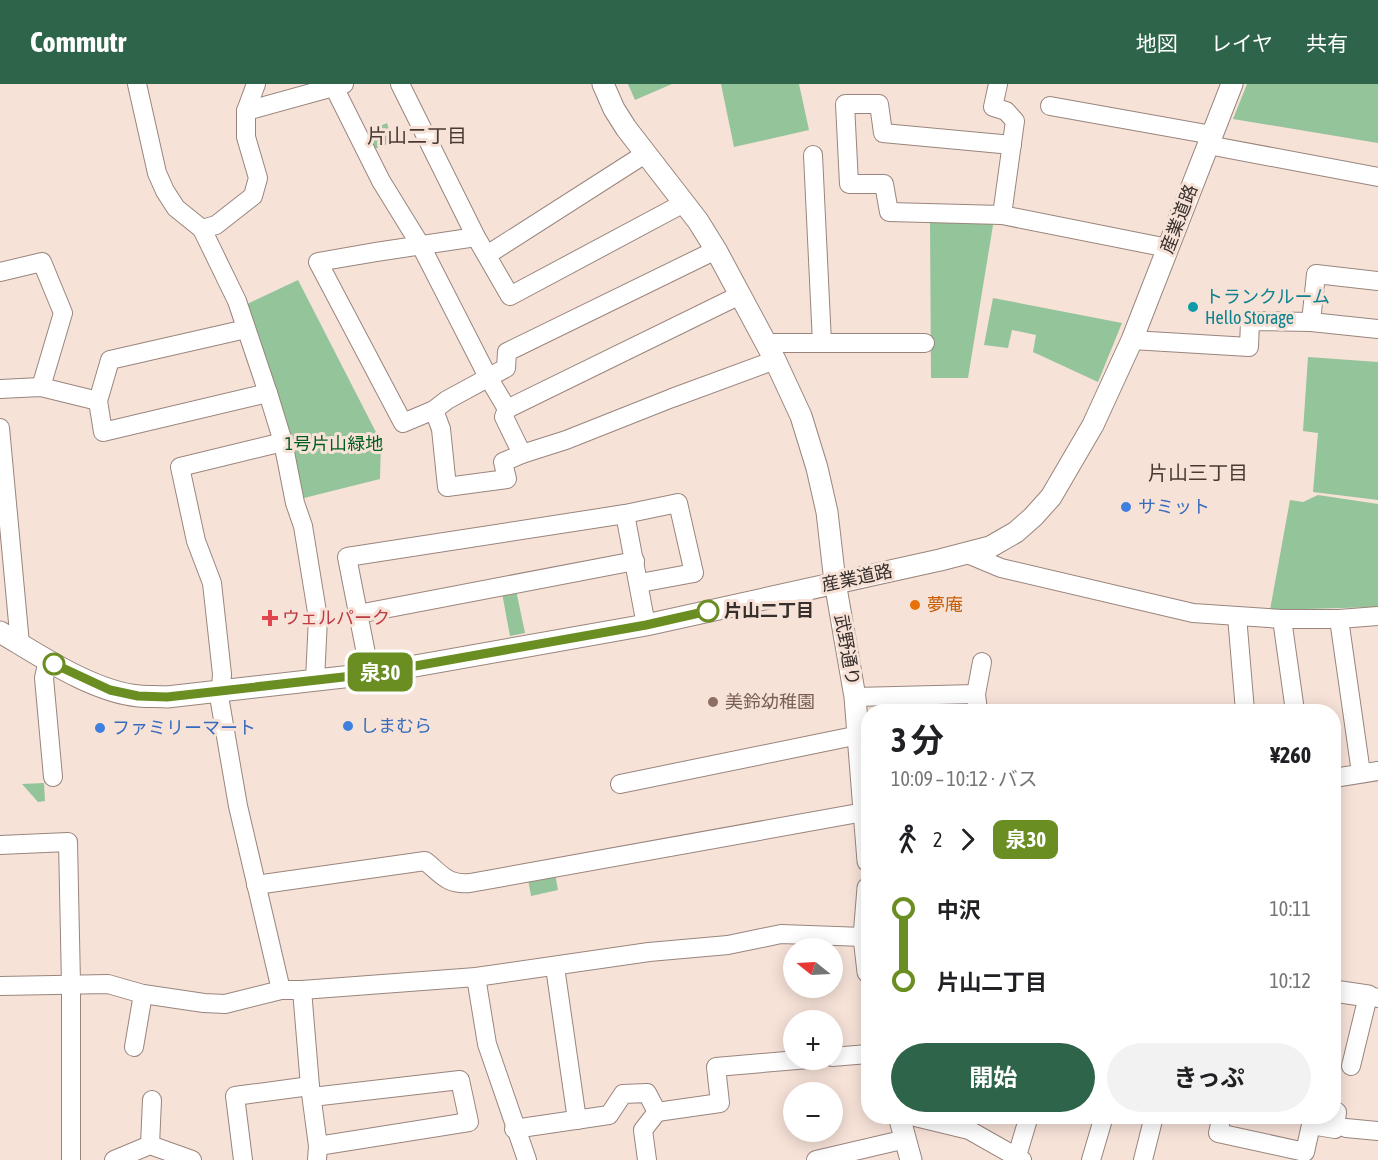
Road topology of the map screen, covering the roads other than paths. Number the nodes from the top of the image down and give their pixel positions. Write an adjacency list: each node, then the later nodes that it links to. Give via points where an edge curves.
1 (137, 84): 17 (street, via 157,173 165,191 176,208)
2 (256, 84): 9 (street)
3 (400, 84): 18 (street)
4 (603, 84): 12 (street, 武野通り, via 614,109)
5 (999, 84): 11 (street, via 993,107 1006,111 1015,121)
6 (1232, 84): 10 (street, 産業道路)
7 (340, 86): 9 (street); 19 (street, via 381,181)
8 (1050, 106): 10 (street)
9 (246, 111): 17 (street, via 246,137 258,178 254,196 216,225)
10 (1210, 140): 14 (street); 20 (street, 産業道路)
11 (1012, 145): 16 (street); 16 (street, via 883,133 879,104 845,104 849,184 884,184 889,213)
12 (645, 154): 15 (street, 武野通り); 22 (street)
13 (813, 155): 30 (street)
14 (1378, 177)
15 (684, 203): 21 (street, 武野通り); 22 (street, via 510,296)
16 (1002, 215): 20 (street)
17 (202, 229): 28 (street, via 237,301)
18 (476, 237): 19 (street); 22 (street)
19 (421, 246): 33 (street); 39 (street, via 318,262 403,423)
20 (1168, 248): 29 (street, 産業道路)
21 (716, 250): 25 (street, 武野通り); 33 (street, via 507,352 506,368)
22 (487, 255)
23 (0, 272): 34 (street, via 42,262 63,313)
24 (1378, 281): 26 (street, via 1316,274)
25 (740, 295): 32 (street, 武野通り); 38 (street)
26 (1311, 322): 27 (street); 29 (street, via 1250,321 1249,347)
27 (1378, 328)
28 (246, 329): 36 (street); 37 (street, via 110,360)
29 (1132, 340): 44 (street, 産業道路, via 1093,425 1051,497 1016,532 990,547)
30 (822, 343): 31 (street); 32 (street)
31 (925, 343)
32 (771, 351): 42 (street, via 672,398); 46 (street, 武野通り, via 801,416 817,468)
33 (488, 377): 38 (street); 39 (street)
34 (41, 387): 35 (street); 37 (street)
35 (0, 389)
36 (268, 393): 37 (street, via 103,432); 41 (street)
37 (98, 400)
38 (507, 409): 42 (street, via 504,417)
39 (434, 410): 42 (street, via 441,429 447,487 507,479 503,462)
40 (0, 428): 55 (street)
41 (283, 442): 59 (street, via 303,526 318,618); 60 (street, via 180,467 196,541 212,583)
42 (522, 454)
43 (625, 514): 45 (street); 47 (street, via 678,503 694,573); 48 (street, via 347,557)
44 (965, 553): 46 (street, 産業道路); 49 (street, via 1001,568 1162,606)
45 (635, 561): 47 (street); 48 (street)
46 (836, 582): 53 (street, 産業道路); 61 (street, 武野通り)
47 (640, 583): 53 (street)
48 (358, 614): 58 (street)
49 (1237, 616): 51 (street); 63 (street)
50 (1378, 616): 52 (street)
51 (1282, 619): 52 (street); 64 (street)
52 (1340, 619): 67 (street)
53 (646, 625): 58 (street, 産業道路)
54 (0, 632): 55 (street, 産業道路)
55 (20, 644): 56 (street, 産業道路)
56 (48, 660): 60 (street, 産業道路, via 110,690 138,696); 68 (street, via 44,678)
57 (982, 662): 62 (street)
58 (370, 674): 59 (street, 産業道路)
59 (315, 680): 60 (street, 産業道路)
60 (222, 691): 73 (street, via 220,702 238,806)
61 (855, 697): 62 (street); 65 (street, 武野通り)
62 (977, 703)
63 (1244, 704)
64 (1294, 704)
65 (859, 735): 66 (street, 武野通り); 70 (street)
66 (861, 766)
67 (1370, 772): 69 (street)
68 (53, 777)
69 (1341, 777)
70 (620, 784)
71 (861, 813): 73 (street, via 470,883 449,882 424,861)
72 (0, 845): 77 (street, via 68,842)
73 (256, 885): 79 (street)
74 (861, 937): 75 (street, via 781,934 729,945 649,952)
75 (555, 967): 76 (street); 92 (street)
76 (476, 977): 80 (street); 101 (street, via 486,1044)
77 (71, 984): 78 (street); 82 (street, via 108,984); 107 (street)
78 (0, 986)
79 (281, 990): 80 (street); 82 (street, via 225,1004)
80 (303, 990): 89 (street)
81 (1341, 992): 83 (street)
82 (143, 994): 84 (street)
83 (1373, 997): 88 (street)
84 (134, 1047)
85 (861, 1055): 86 (street)
86 (843, 1056)
87 (783, 1061): 91 (street, via 716,1067 720,1103)
88 (1351, 1066)
89 (311, 1091): 105 (street); 105 (street, via 460,1080 469,1122); 110 (street, via 236,1096)
90 (152, 1100): 104 (street)
91 (657, 1112): 92 (street, via 647,1093 635,1092 623,1094 609,1115); 112 (street, via 643,1130)
92 (577, 1120): 101 (street)
93 (901, 1124): 103 (street)
94 (972, 1124): 106 (street)
95 (1027, 1124): 106 (street)
96 (1102, 1124): 115 (street)
97 (1152, 1124): 116 (street)
98 (1220, 1124): 99 (street, via 1218,1133 1305,1152 1311,1125 1335,1129)
99 (1336, 1124)
100 (1346, 1128): 102 (street)
101 (514, 1129): 111 (street)
102 (1378, 1131)
103 (906, 1139): 113 (street); 114 (street)
104 (150, 1145): 108 (street); 109 (street)
105 (317, 1153)
106 (1019, 1158)
107 (71, 1160)
108 (114, 1160)
109 (192, 1160)
110 (243, 1160)
111 (527, 1160)
112 (647, 1160)
113 (816, 1160)
114 (911, 1160)
115 (1091, 1160)
116 (1143, 1160)

